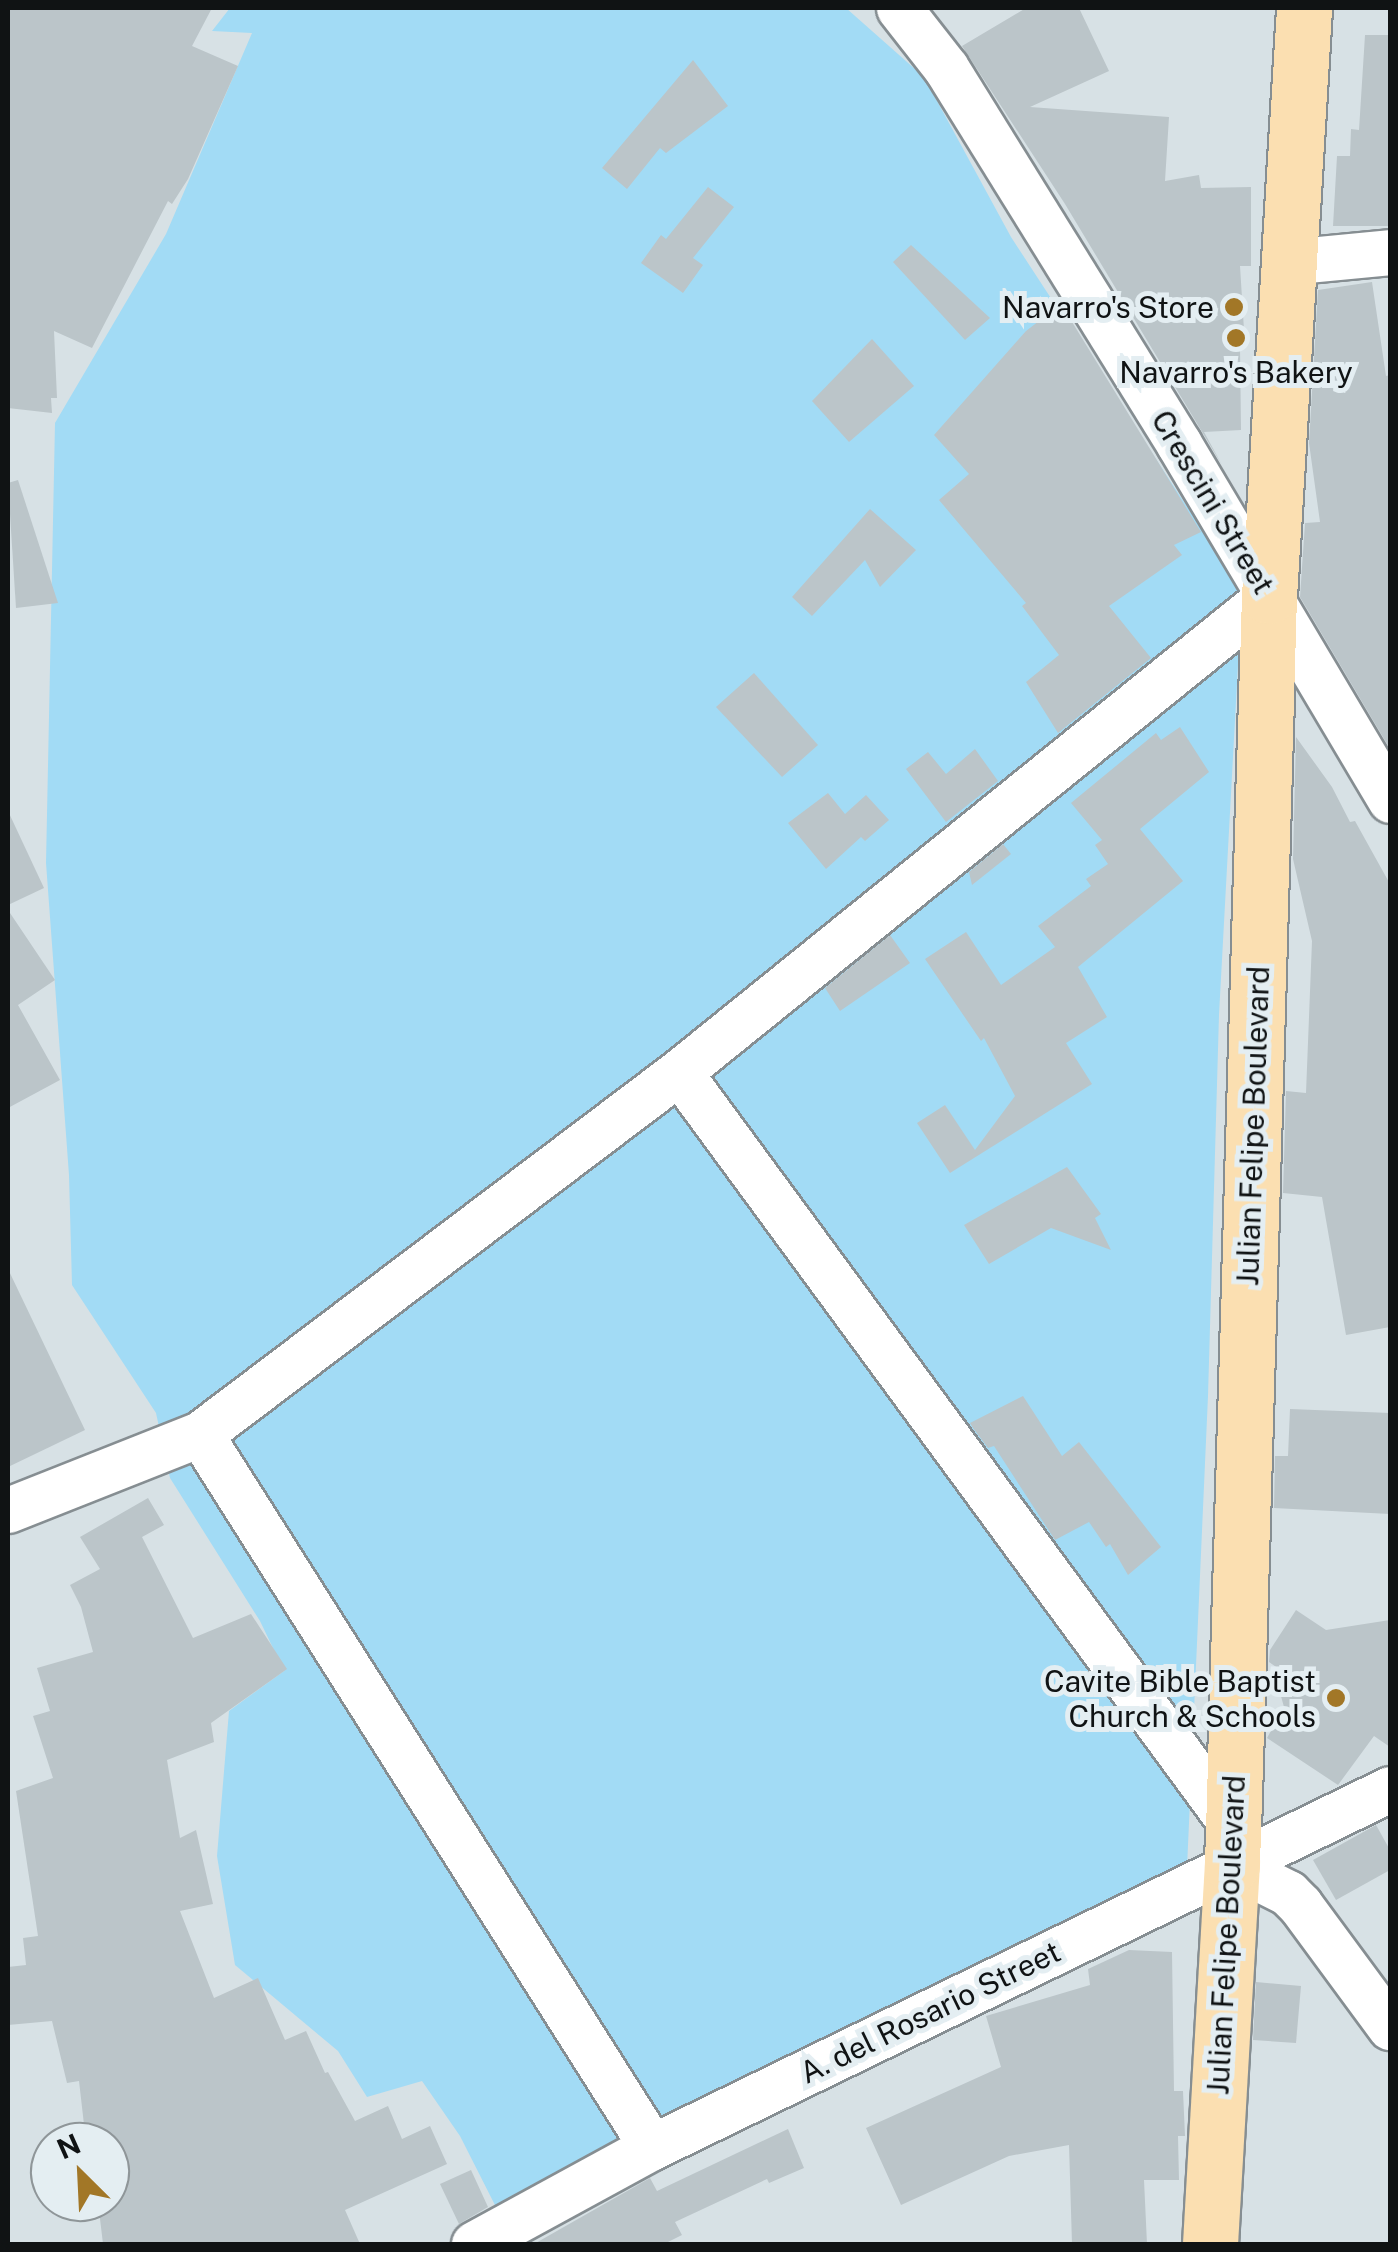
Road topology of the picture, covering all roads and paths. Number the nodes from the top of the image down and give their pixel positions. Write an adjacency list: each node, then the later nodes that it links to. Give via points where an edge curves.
1 (1304, 8): 4 (main road, Julian Felipe Boulevard)
2 (919, 17): 5 (street, Crescini Street)
3 (1390, 252): 4 (street)
4 (1287, 262): 5 (main road, Julian Felipe Boulevard)
5 (1269, 596): 6 (street, Crescini Street); 7 (street); 11 (main road, Julian Felipe Boulevard)
6 (1390, 800)
7 (679, 1072): 8 (street); 11 (street)
8 (200, 1434): 9 (street); 13 (street)
9 (8, 1510)
10 (1390, 1789): 11 (street, A. del Rosario Street)
11 (1232, 1846): 12 (street, via 1300,1904); 13 (street, A. del Rosario Street); 15 (main road, Julian Felipe Boulevard)
12 (1390, 2028)
13 (652, 2147): 14 (street, A. del Rosario Street)
14 (474, 2244)
15 (1210, 2244)

